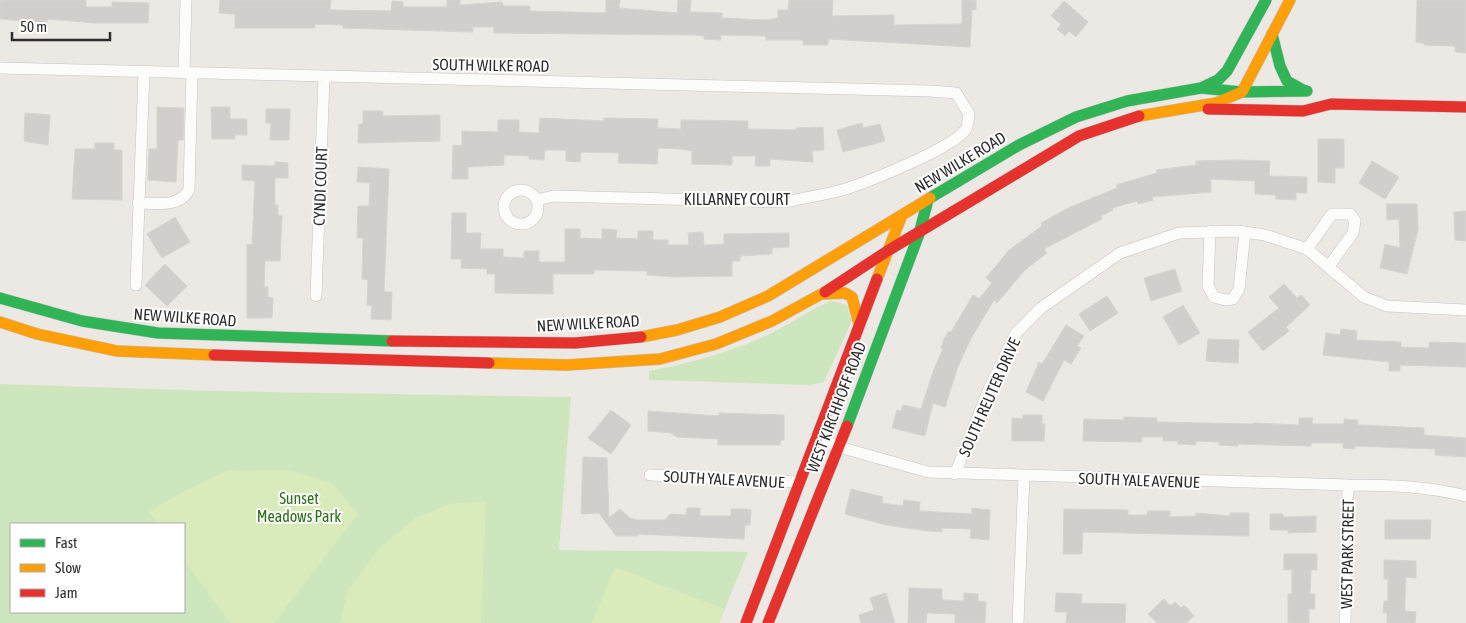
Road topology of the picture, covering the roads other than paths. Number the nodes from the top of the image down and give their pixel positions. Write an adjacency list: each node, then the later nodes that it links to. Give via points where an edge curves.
1 (186, 0): 8 (street)
2 (1266, 0): 10 (main road, via 1227,71 1218,80)
3 (1278, 0): 12 (main road, via 1242,71)
4 (1290, 0): 5 (main road)
5 (1272, 34): 11 (main road, via 1287,81); 12 (main road)
6 (0, 68): 7 (street, SOUTH WILKE ROAD)
7 (144, 72): 8 (street, SOUTH WILKE ROAD); 20 (street)
8 (188, 73): 9 (street, SOUTH WILKE ROAD); 20 (street, via 189,190 185,196 171,203)
9 (324, 77): 17 (street, SOUTH WILKE ROAD, via 956,93); 30 (street, CYNDI COURT)
10 (1201, 88): 12 (main road, NEW WILKE ROAD); 19 (main road, NEW WILKE ROAD, via 1127,101 1076,117 1019,145)
11 (1307, 91): 12 (main road); 13 (main road)
12 (1242, 92): 14 (main road); 16 (main road)
13 (1330, 104): 15 (main road); 16 (main road, via 1303,111)
14 (1196, 107): 16 (main road); 24 (main road, via 1135,117 1079,136)
15 (1466, 107)
16 (1264, 112)
17 (969, 114): 18 (street, KILLARNEY COURT, via 966,129 949,142 895,169 842,189 785,202 553,196)
18 (536, 200)
19 (928, 200): 21 (main road, NEW WILKE ROAD); 24 (main road, WEST KIRCHHOFF ROAD)
20 (138, 203): 28 (street)
21 (902, 215): 26 (main road, WEST KIRCHHOFF ROAD); 31 (main road, NEW WILKE ROAD, via 824,264 744,307 677,330 626,340 575,343 411,342 158,332 82,321)
22 (1210, 231): 23 (street, SOUTH REUTER DRIVE); 23 (street, via 1208,286 1214,297 1225,300 1233,299 1239,289); 37 (street, SOUTH REUTER DRIVE, via 1179,233 1120,253 1041,308 1016,333 989,389)
23 (1245, 232): 25 (street, SOUTH REUTER DRIVE)
24 (919, 234): 26 (main road); 36 (main road, WEST KIRCHHOFF ROAD)
25 (1307, 249): 27 (street, SOUTH REUTER DRIVE); 27 (street, via 1332,214 1350,214 1356,221 1353,233)
26 (889, 250): 29 (main road); 34 (main road, WEST KIRCHHOFF ROAD)
27 (1329, 266): 32 (street, SOUTH REUTER DRIVE, via 1364,297 1387,306)
28 (136, 285)
29 (819, 295): 33 (main road, via 772,321 716,344 660,359 567,365 117,351 36,334); 34 (main road, via 845,293 852,297)
30 (316, 296)
31 (0, 298)
32 (1466, 310)
33 (0, 322)
34 (859, 324): 35 (main road, WEST KIRCHHOFF ROAD)
35 (816, 438): 36 (street, SOUTH YALE AVENUE); 40 (main road, WEST KIRCHHOFF ROAD)
36 (839, 447): 37 (street, SOUTH YALE AVENUE, via 928,472); 44 (main road, WEST KIRCHHOFF ROAD)
37 (955, 474): 39 (street, SOUTH YALE AVENUE)
38 (650, 475): 40 (street, SOUTH YALE AVENUE)
39 (1024, 476): 41 (street, SOUTH YALE AVENUE); 45 (street)
40 (798, 482): 43 (main road, WEST KIRCHHOFF ROAD)
41 (1348, 486): 42 (street, SOUTH YALE AVENUE, via 1398,485 1433,488); 46 (street, WEST PARK STREET)
42 (1466, 496)
43 (746, 623)
44 (768, 623)
45 (1018, 623)
46 (1346, 623)

